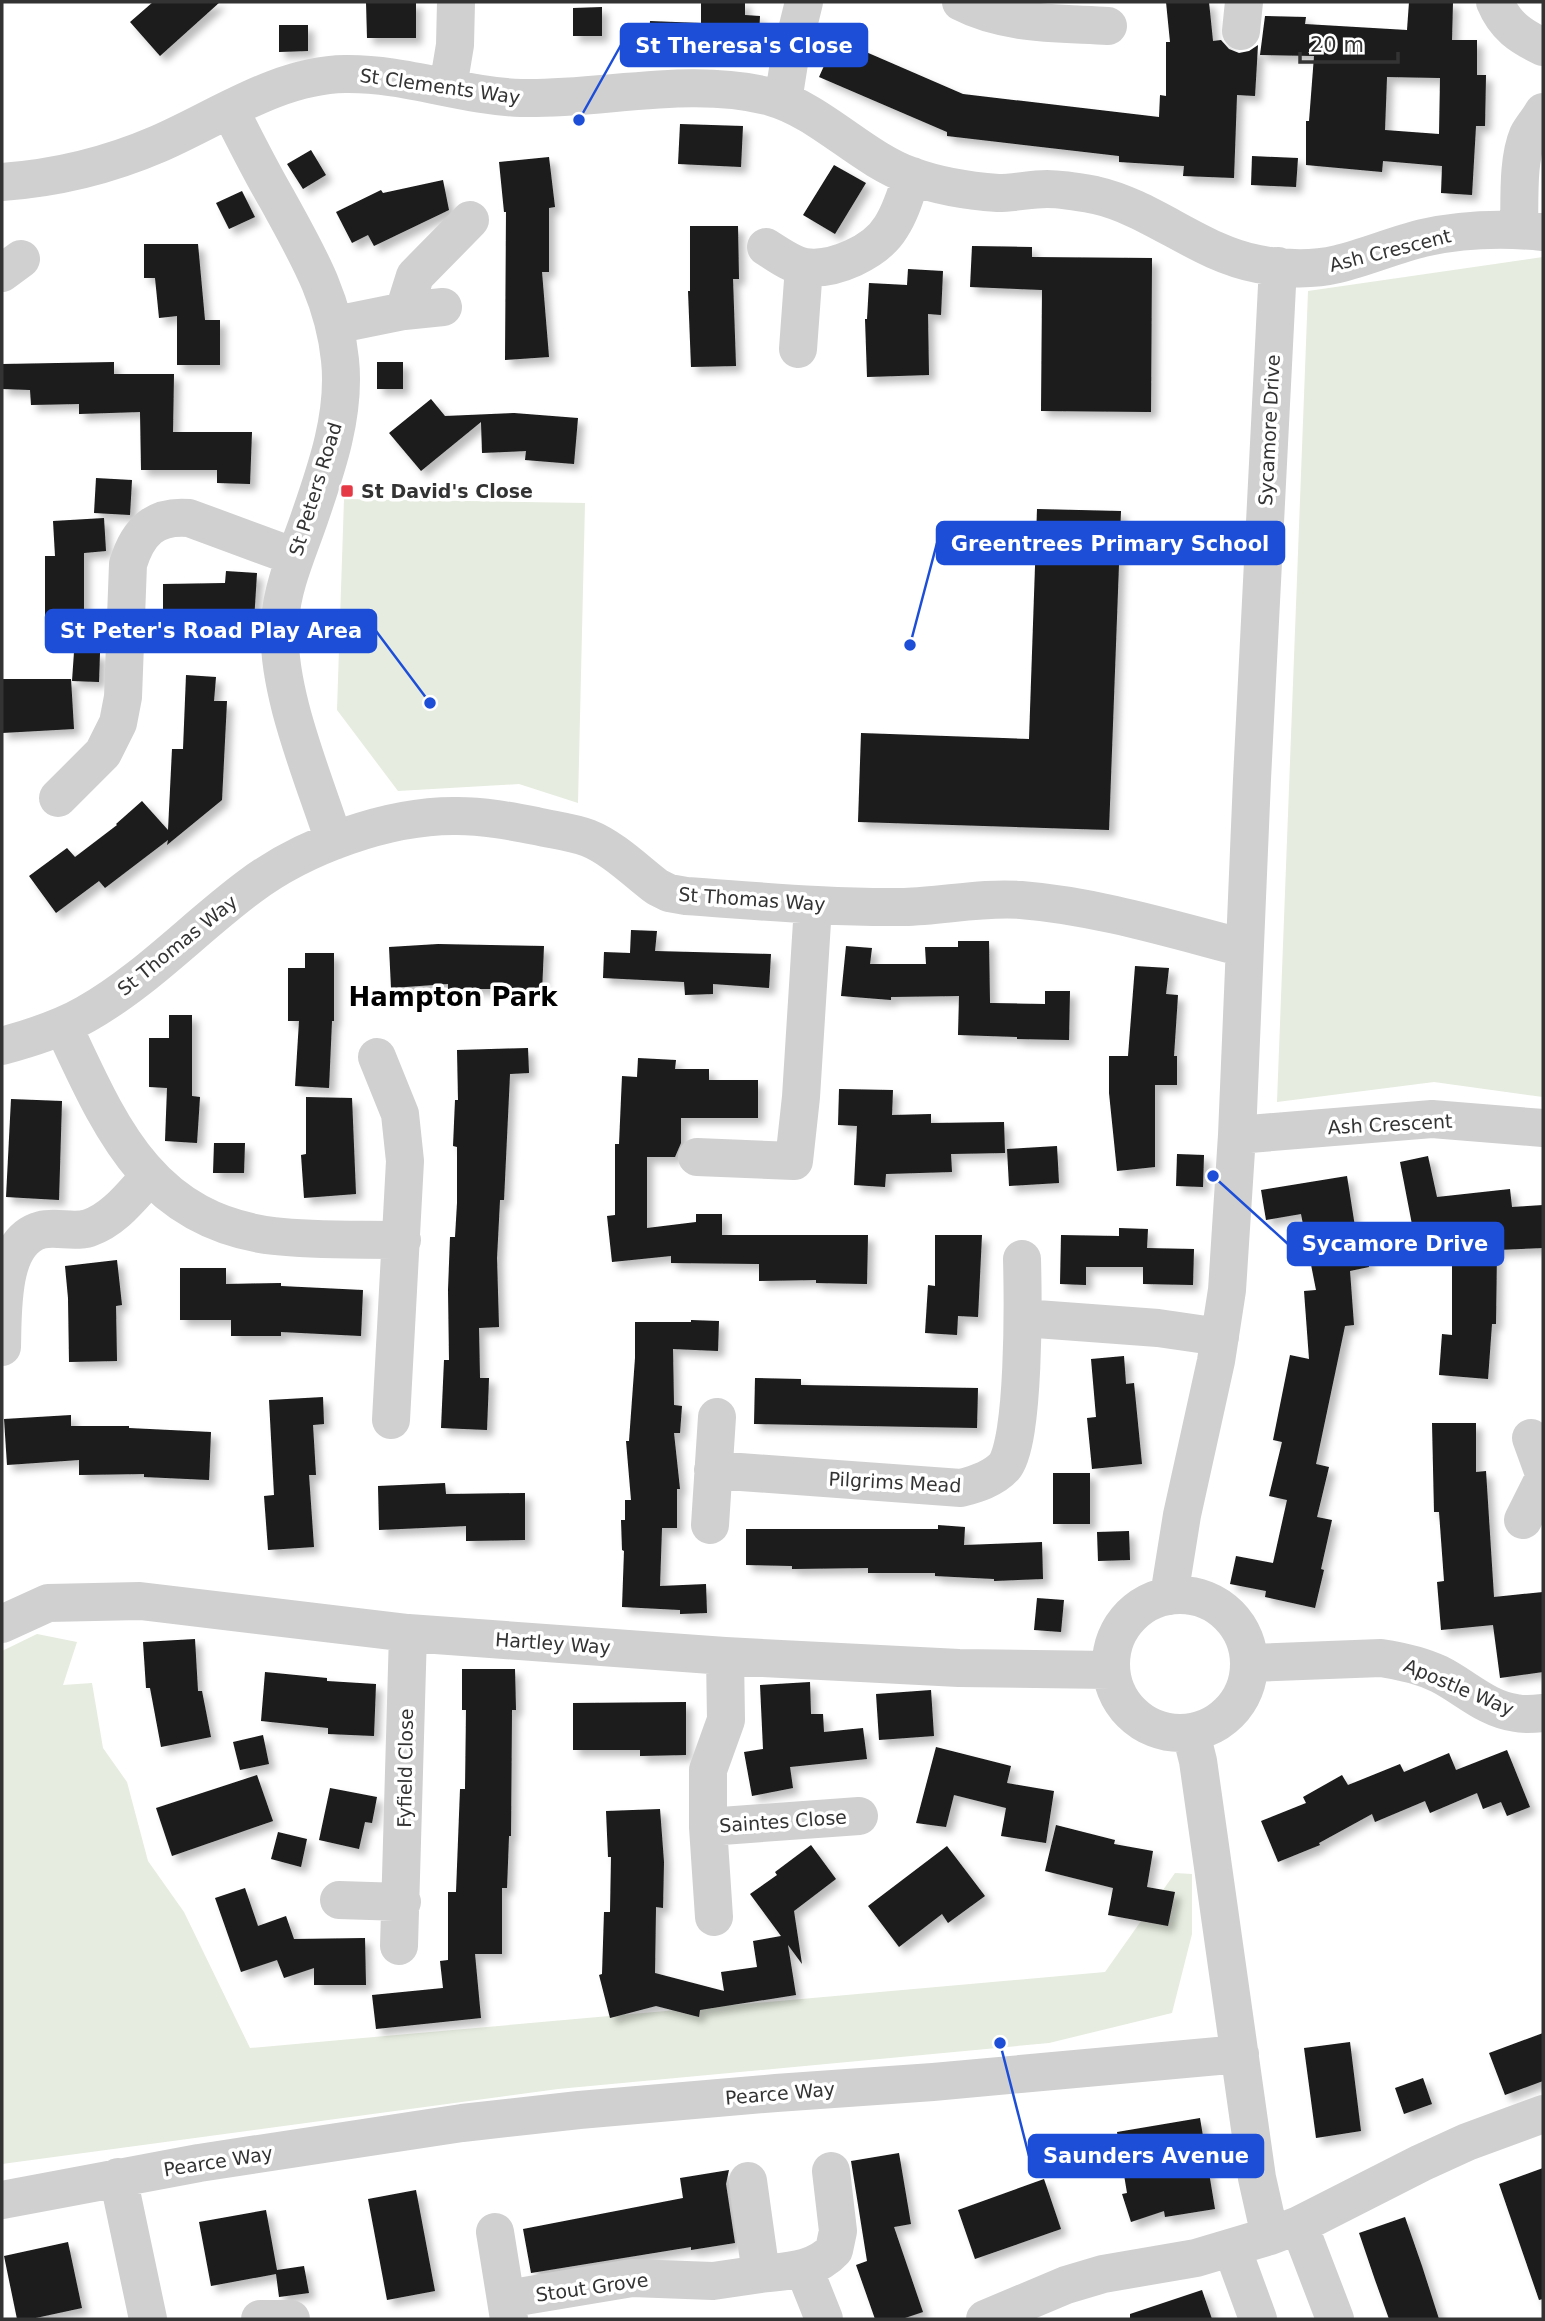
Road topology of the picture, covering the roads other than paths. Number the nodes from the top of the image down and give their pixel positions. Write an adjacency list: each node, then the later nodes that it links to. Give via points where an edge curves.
1 (456, 2): 7 (street)
2 (804, 2): 8 (street)
3 (961, 2): 5 (street, via 995,16)
4 (1495, 2): 6 (street, via 1508,25)
5 (1108, 26)
6 (1543, 47)
7 (448, 87): 8 (street, St Clements Way, via 523,98 737,90); 9 (street, St Clements Way, via 380,76 328,75 303,79)
8 (783, 101): 11 (street, St Clements Way)
9 (230, 110): 12 (street, St Clements Way, via 105,164); 20 (street, St Peters Road, via 311,260)
10 (1543, 111): 14 (street, via 1525,144)
11 (912, 176): 16 (street, St Clements Way, via 976,191 1045,189 1098,196 1141,211 1213,249); 17 (street, via 892,227 877,245 843,261)
12 (2, 182)
13 (470, 220): 19 (street, via 415,276)
14 (1531, 231): 16 (street, Ash Crescent, via 1455,232 1336,265)
15 (766, 247): 17 (street)
16 (1278, 266): 26 (street, Sycamore Drive)
17 (804, 267): 21 (street)
18 (443, 307): 19 (street)
19 (404, 311): 20 (street)
20 (335, 324): 22 (street, St Peters Road, via 339,407 333,440)
21 (798, 349)
22 (295, 557): 23 (street, via 189,518 164,519 140,536 128,564 118,723 103,753); 24 (street, St Peters Road, via 280,621 284,677)
23 (58, 798)
24 (334, 841): 25 (street, St Thomas Way, via 427,818 502,820 590,839 669,893); 27 (street, St Thomas Way, via 251,886 120,992)
25 (813, 905): 26 (street, St Thomas Way, via 1038,902); 32 (street, via 794,1161)
26 (1244, 948): 31 (street, Sycamore Drive)
27 (63, 1026): 28 (street, St Thomas Way); 33 (street, via 111,1125)
28 (2, 1046)
29 (376, 1057): 34 (street, via 400,1114 404,1136)
30 (1543, 1128): 31 (street, Ash Crescent, via 1432,1119)
31 (1237, 1135): 37 (street, Sycamore Drive)
32 (697, 1157)
33 (150, 1176): 34 (street, via 184,1203 244,1231); 38 (street, via 98,1224 86,1229 41,1230 12,1250 3,1276)
34 (402, 1241): 40 (street)
35 (1022, 1259): 36 (street, Pilgrims Mead)
36 (1023, 1318): 37 (street); 41 (street, Pilgrims Mead, via 1013,1446 1004,1467 992,1477 961,1488)
37 (1220, 1337): 45 (street, Sycamore Drive)
38 (2, 1347)
39 (717, 1417): 41 (street)
40 (391, 1420)
41 (713, 1470): 44 (street)
42 (1543, 1480): 43 (street)
43 (1523, 1520)
44 (710, 1525)
45 (1169, 1596): 49 (street, via 1186,1595 1218,1606 1241,1630); 50 (street, via 1145,1605 1126,1622 1112,1652)
46 (2, 1624): 47 (street, Hartley Way, via 48,1603 140,1601)
47 (408, 1633): 48 (street, Hartley Way); 56 (street, Fyfield Close)
48 (725, 1656): 50 (street, Hartley Way, via 958,1668); 54 (street, Saintes Close, via 726,1720 708,1770)
49 (1250, 1663): 51 (street, Apostle Way, via 1400,1661 1439,1674 1503,1710); 52 (street, via 1239,1701 1210,1727)
50 (1111, 1670): 52 (street, via 1124,1705 1137,1719 1172,1733)
51 (1543, 1713)
52 (1191, 1733): 59 (street)
53 (859, 1816): 54 (street, Saintes Close)
54 (708, 1827): 57 (street, Saintes Close)
55 (339, 1900): 56 (street)
56 (402, 1902): 58 (street, Fyfield Close)
57 (714, 1917)
58 (399, 1946)
59 (1240, 2054): 62 (street, Pearce Way, via 579,2110 462,2123); 65 (street, via 1257,2178)
60 (1543, 2114): 65 (street, via 1467,2142)
61 (831, 2171): 68 (street, Stout Grove, via 837,2242 828,2258)
62 (118, 2177): 64 (street, Pearce Way); 71 (street)
63 (748, 2181): 69 (street)
64 (2, 2200)
65 (1285, 2230): 67 (street); 77 (street)
66 (495, 2232): 70 (street, Stout Grove)
67 (1232, 2248): 75 (street, via 1103,2274); 76 (street)
68 (804, 2269): 69 (street, Stout Grove); 74 (street)
69 (761, 2274): 70 (street, Stout Grove, via 713,2281 632,2278)
70 (508, 2309)
71 (148, 2319)
72 (260, 2319): 73 (street)
73 (292, 2319)
74 (824, 2319)
75 (985, 2319)
76 (1258, 2319)
77 (1335, 2319)

